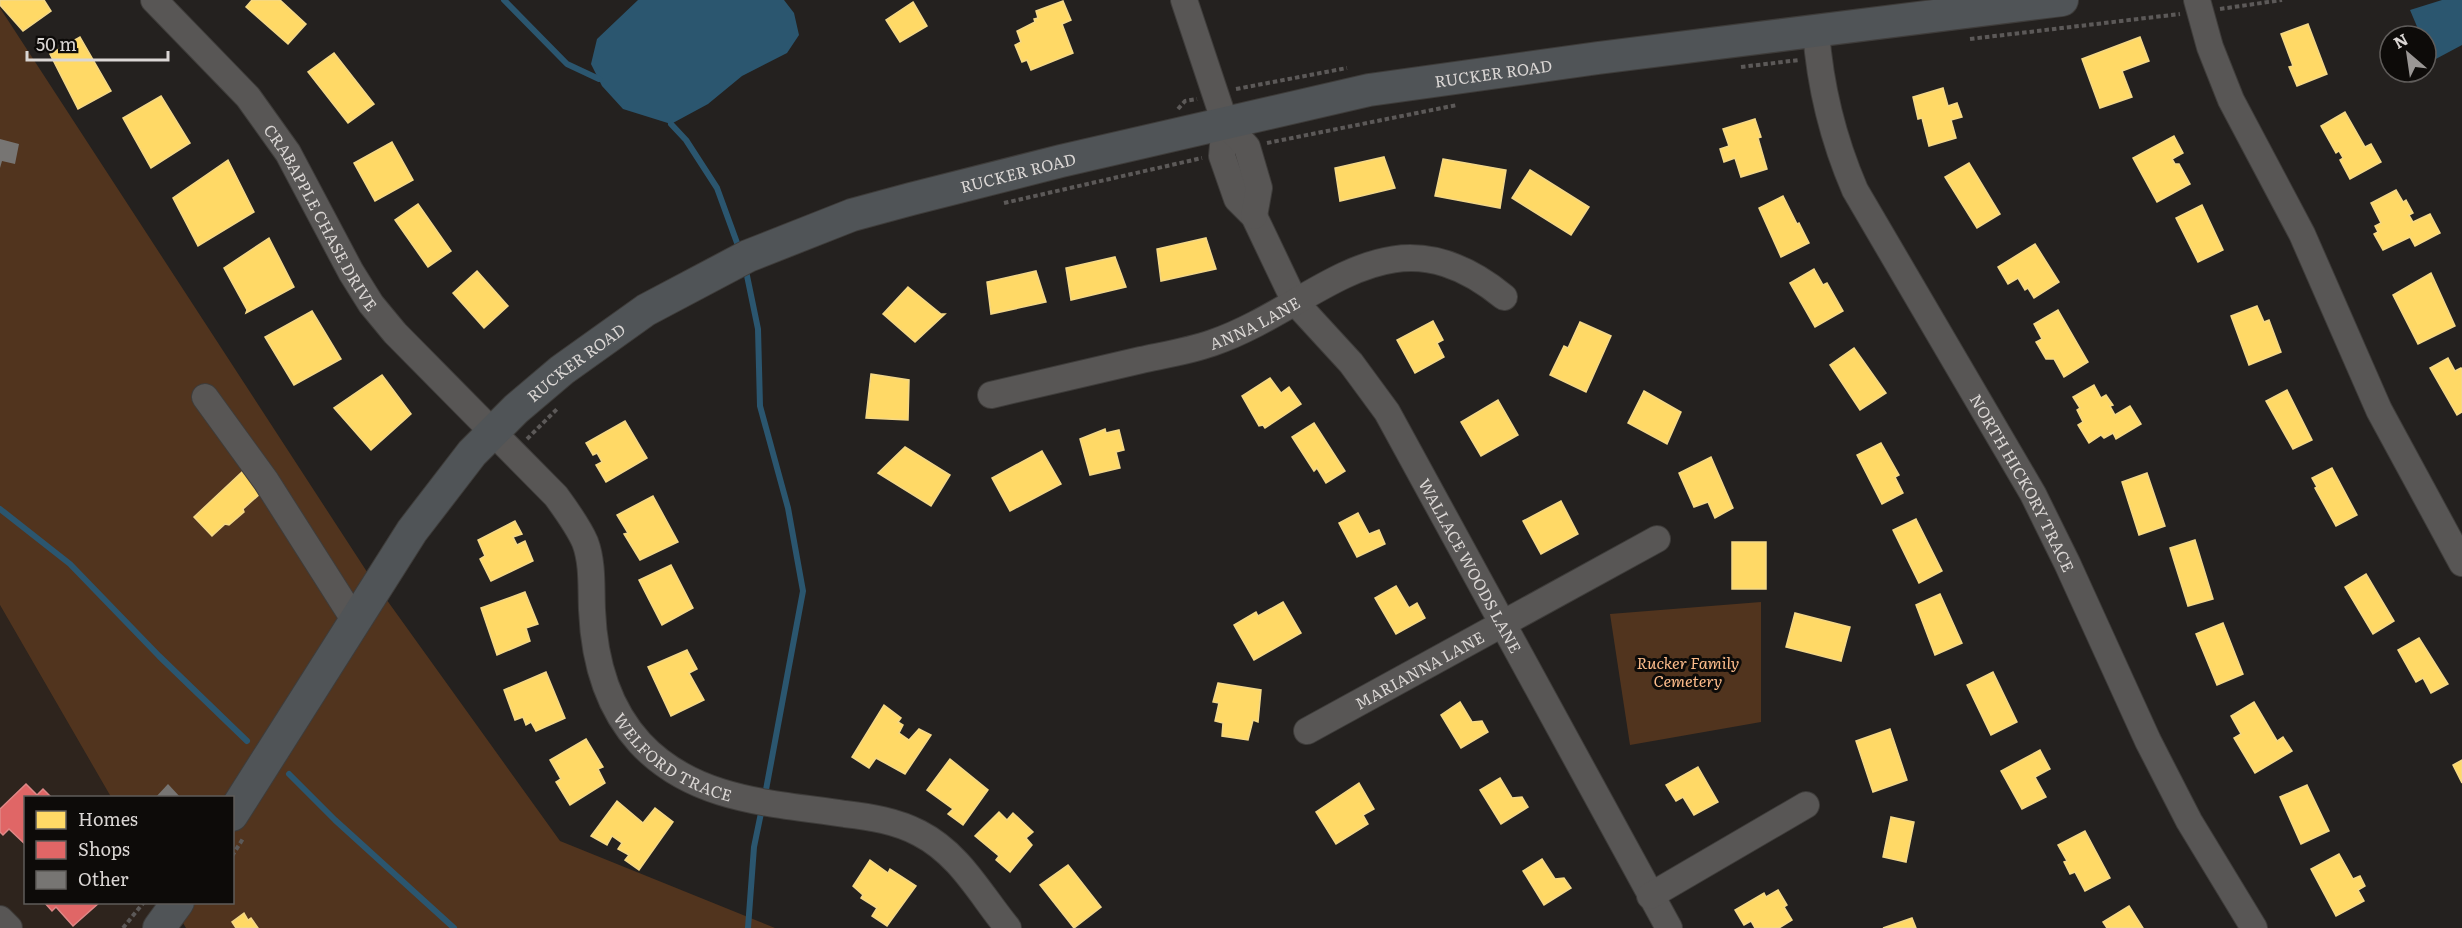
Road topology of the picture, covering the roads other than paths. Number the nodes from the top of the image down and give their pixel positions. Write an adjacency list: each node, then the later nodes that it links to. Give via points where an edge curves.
1 (154, 0): 11 (street, CRABAPPLE CHASE DRIVE, via 248,97 288,153 371,304)
2 (1184, 0): 6 (street)
3 (2062, 0): 5 (main road, RUCKER ROAD)
4 (2198, 6): 13 (street, via 2231,100 2302,234 2379,410)
5 (1817, 44): 6 (main road, RUCKER ROAD, via 1598,58); 26 (street, NORTH HICKORY TRACE, via 1839,153 1855,190 2033,494 2148,741 2189,821)
6 (1220, 108): 8 (street, WALLACE WOODS LANE, via 1235,150 1259,188 1254,216); 11 (main road, RUCKER ROAD, via 852,215 748,256 646,310 562,370)
7 (1504, 297): 8 (street, ANNA LANE, via 1486,281 1461,268 1405,258 1358,268)
8 (1295, 302): 9 (street, ANNA LANE, via 1246,330 1210,344); 15 (street, WALLACE WOODS LANE, via 1351,363 1387,412)
9 (991, 395)
10 (205, 397): 14 (street, via 266,481)
11 (502, 442): 14 (main road, RUCKER ROAD, via 472,453 434,499); 24 (street, WELFORD TRACE, via 556,496 586,544 601,670 619,713 640,743 661,762 710,790 737,798 866,817 920,833 964,867)
12 (1657, 539): 15 (street, MARIANNA LANE)
13 (2462, 563)
14 (355, 621): 18 (main road, RUCKER ROAD)
15 (1504, 624): 16 (street, MARIANNA LANE); 19 (street, WALLACE WOODS LANE)
16 (1307, 731)
17 (1806, 805): 19 (street)
18 (241, 821)
19 (1650, 896): 25 (street, WALLACE WOODS LANE)
20 (177, 904): 23 (main road)
21 (0, 919): 22 (street)
22 (9, 928)
23 (159, 928)
24 (1008, 928)
25 (1669, 928)
26 (2254, 928)

